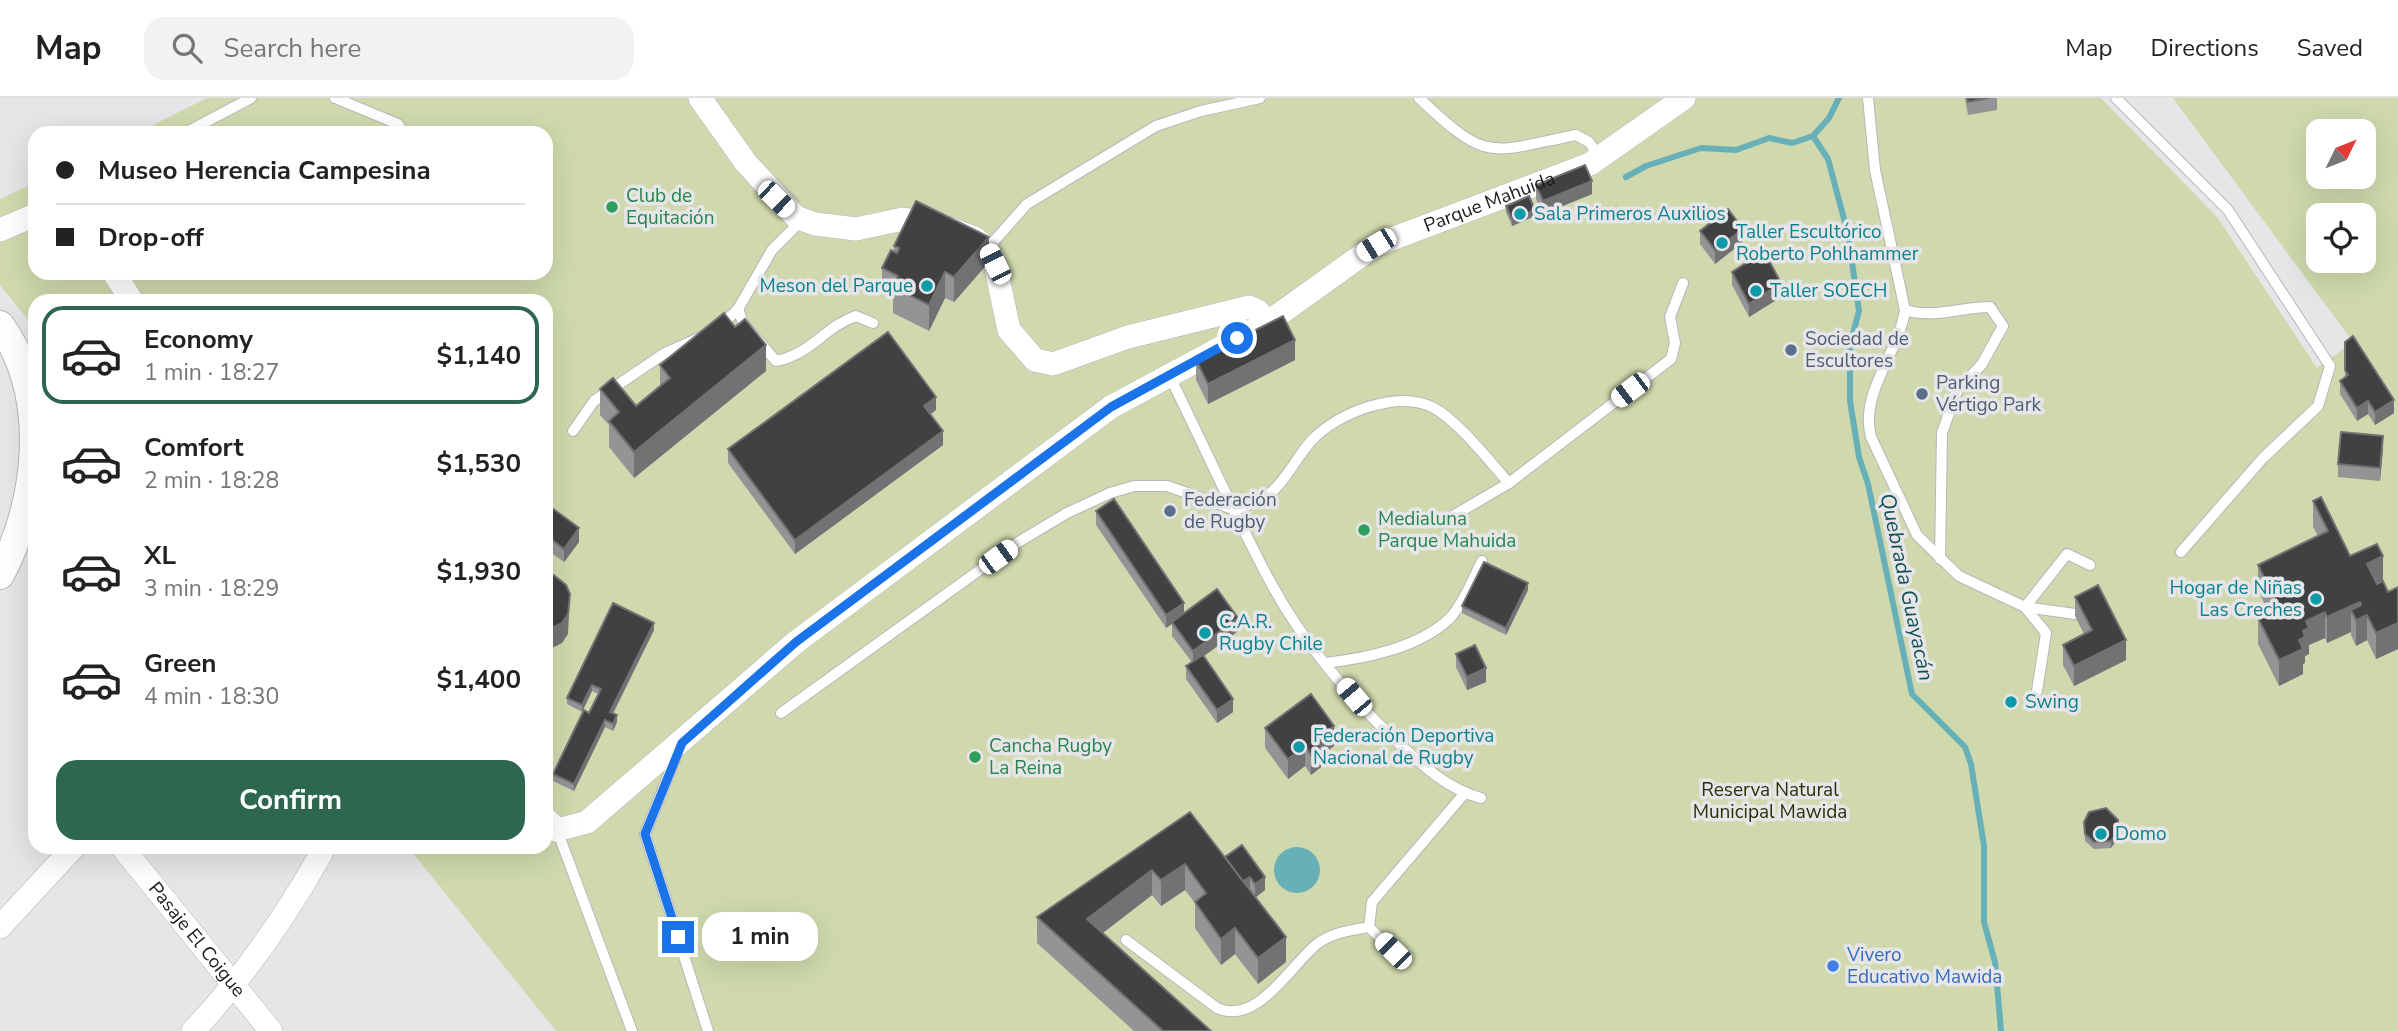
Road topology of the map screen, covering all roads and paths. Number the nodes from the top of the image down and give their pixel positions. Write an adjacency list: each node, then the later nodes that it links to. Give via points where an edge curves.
1 (251, 98): 9 (lane)
2 (335, 98): 10 (lane)
3 (700, 98): 13 (street, via 776,199)
4 (1260, 98): 15 (lane, via 1156,126 1027,204)
5 (1419, 98): 11 (lane, via 1469,143 1494,150 1576,135 1589,142)
6 (1685, 98): 11 (street, Parque Mahuida)
7 (1868, 98): 18 (lane, via 1875,170)
8 (2116, 98): 29 (lane, via 2228,210 2330,366 2318,406 2263,458)
9 (198, 126)
10 (399, 126)
11 (1600, 158): 20 (street, Parque Mahuida, via 1376,245)
12 (28, 218): 14 (street)
13 (802, 220): 15 (street, via 856,229 904,219 975,238); 17 (lane, via 772,250)
14 (0, 230)
15 (987, 249): 20 (street, via 995,264 1009,330 1035,360 1052,364 1128,337 1249,307)
16 (1683, 283): 25 (lane, via 1670,317 1675,343 1671,359)
17 (738, 309): 19 (lane, via 743,323 776,361 797,357 844,320 856,316); 24 (lane, via 718,329 665,353 594,401)
18 (1905, 310): 30 (lane, via 1867,420 1889,480 1917,535); 30 (lane, via 1922,316 1990,307 2003,326 1982,364 1957,391 1942,433)
19 (873, 323)
20 (1267, 323): 22 (street, Parque Mahuida)
21 (0, 325): 23 (street)
22 (1169, 375): 27 (lane); 39 (street, Parque Mahuida, via 1111,407 796,642)
23 (28, 394)
24 (573, 431)
25 (1509, 483): 27 (lane, via 1433,408 1406,401 1362,408 1334,420 1269,494); 28 (lane)
26 (28, 502): 33 (street)
27 (1236, 510): 36 (lane, via 1273,587); 38 (lane, via 1167,486 1134,486 1110,493 1020,541)
28 (1441, 523)
29 (2181, 552)
30 (1940, 559): 34 (lane, via 1980,589)
31 (1482, 561): 36 (lane, via 1449,618 1415,640 1364,658)
32 (2090, 565): 34 (lane, via 2067,554)
33 (0, 575)
34 (2025, 607): 35 (lane); 37 (lane, via 2046,633)
35 (2075, 614)
36 (1325, 663): 40 (lane, via 1369,715 1424,768)
37 (2037, 691)
38 (780, 713)
39 (682, 743): 42 (street, Parque Mahuida, via 587,822); 55 (lane, via 645,834)
40 (1464, 794): 41 (lane); 48 (lane, via 1372,902)
41 (1481, 798)
42 (553, 824)
43 (553, 827): 54 (lane)
44 (68, 854): 47 (street)
45 (128, 854): 51 (street, Pasaje El Coigue)
46 (322, 854): 51 (street, via 288,914)
47 (0, 927)
48 (1369, 927): 49 (lane, via 1318,943 1250,1009 1230,1014); 50 (lane)
49 (1126, 940)
50 (1393, 951)
51 (236, 986): 52 (street); 53 (street, Pasaje El Coigue)
52 (193, 1031)
53 (271, 1031)
54 (632, 1031)
55 (708, 1031)

